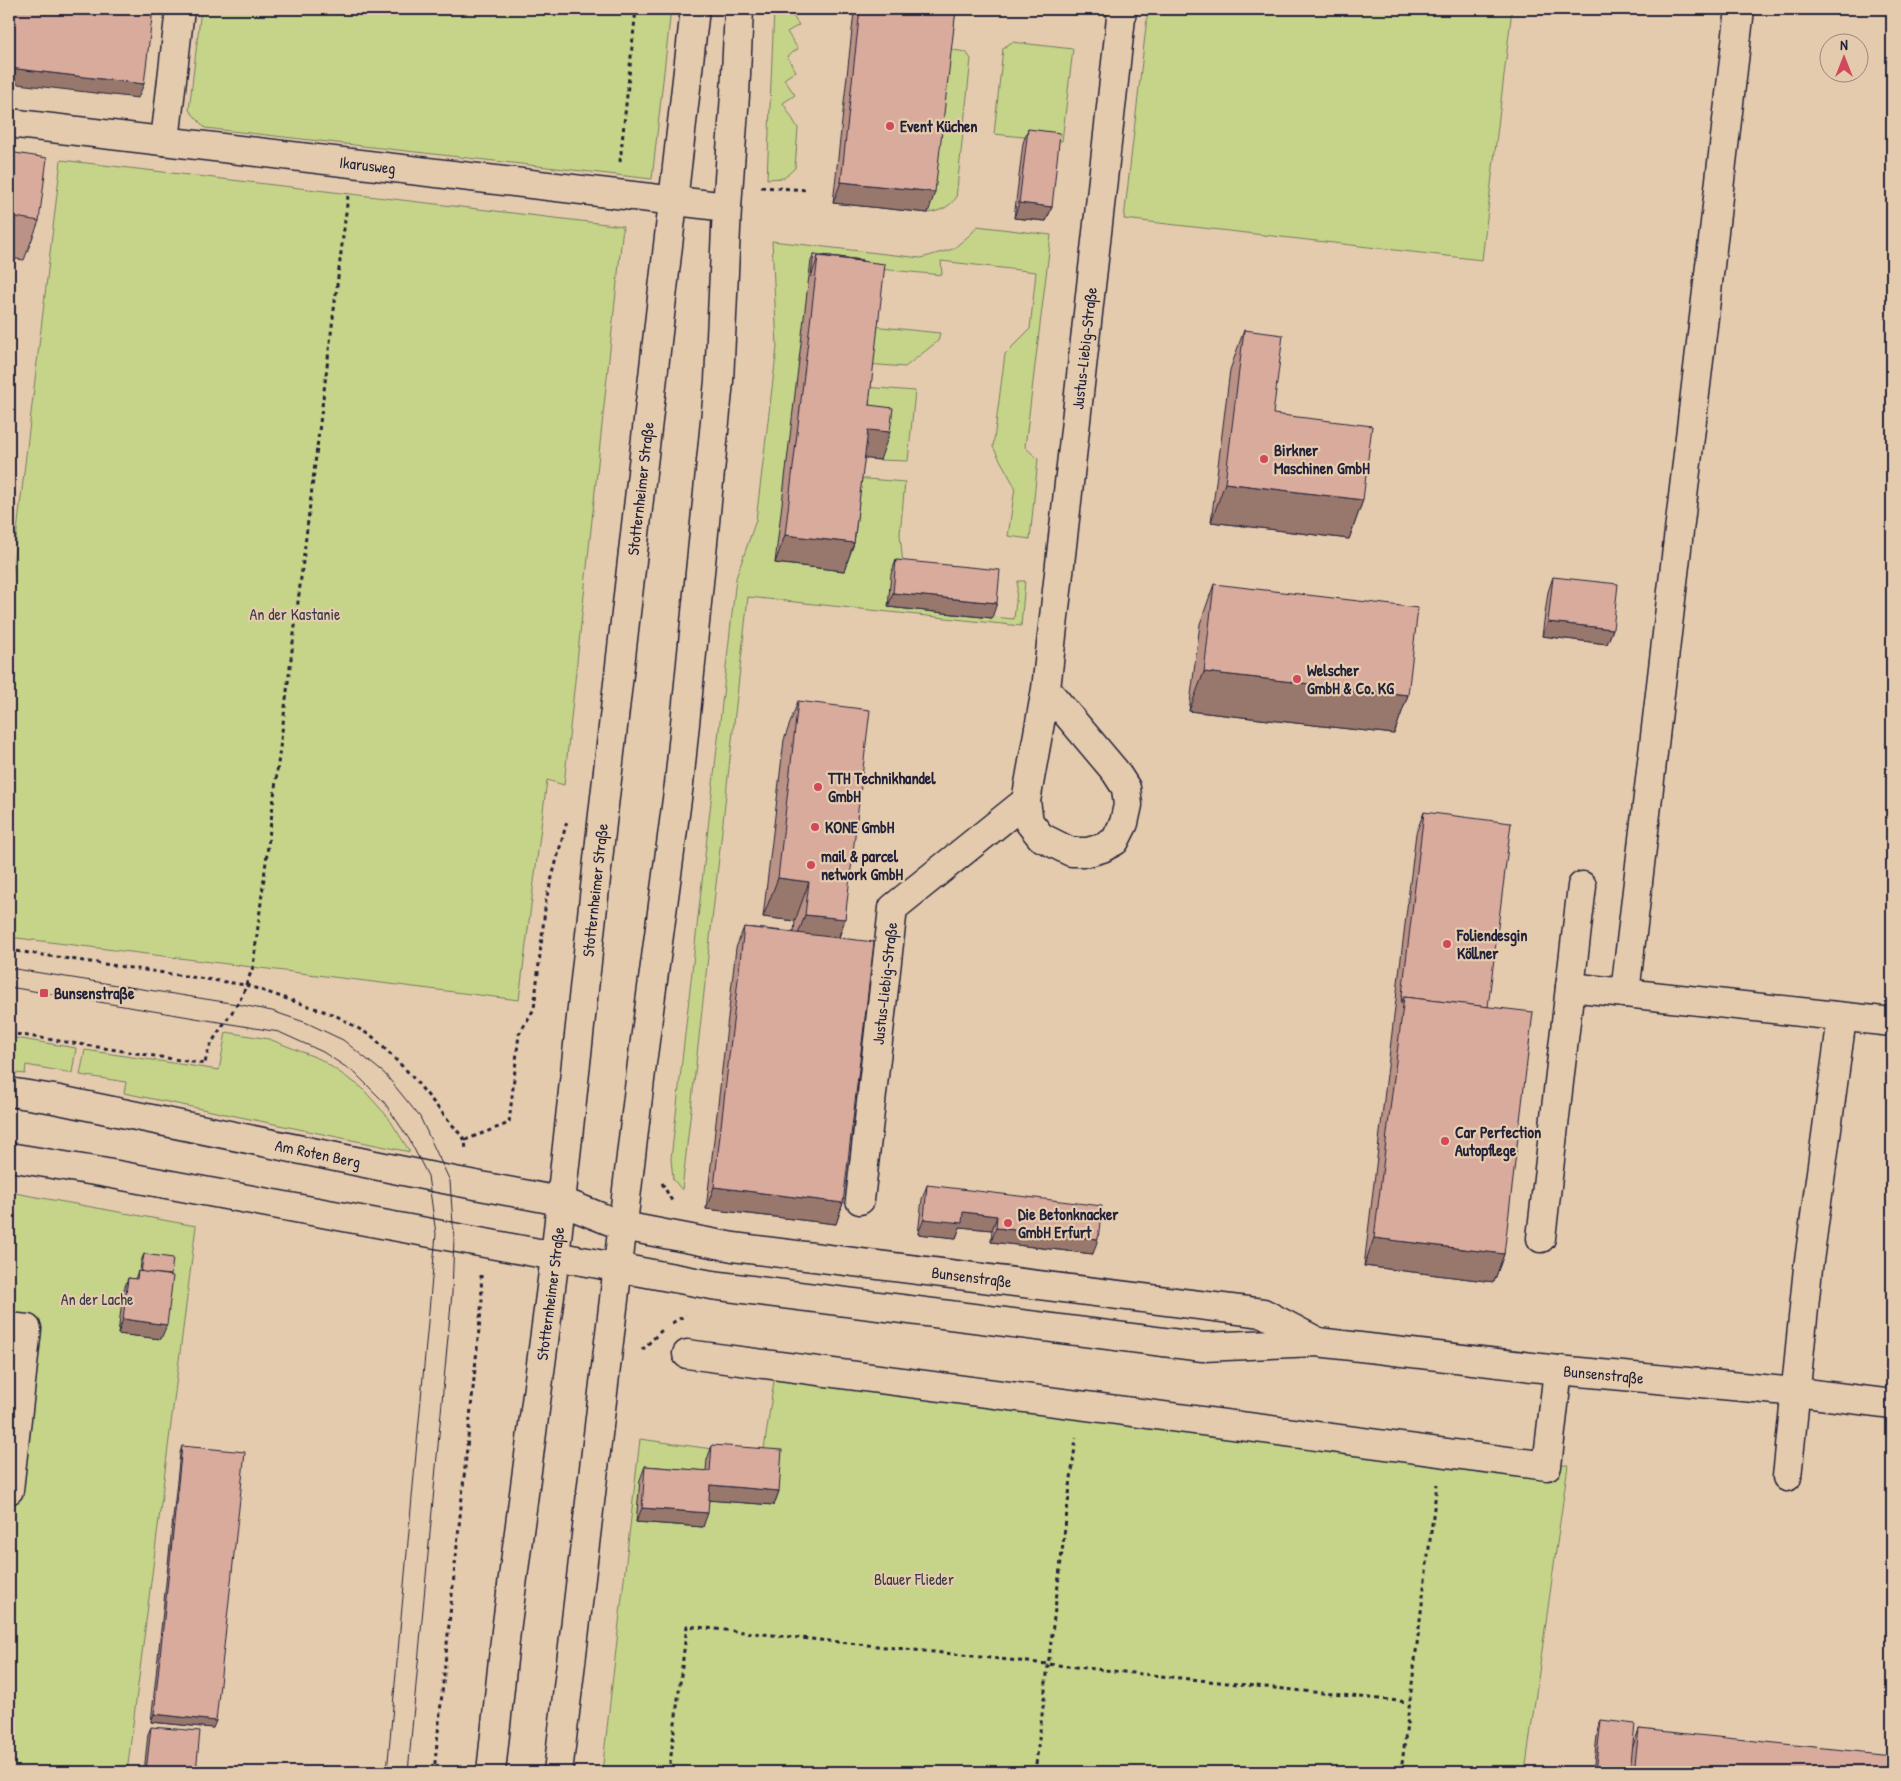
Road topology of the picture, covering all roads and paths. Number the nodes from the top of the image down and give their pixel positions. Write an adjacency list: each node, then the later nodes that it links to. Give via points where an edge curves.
1 (180, 9): 8 (main road)
2 (636, 9): 12 (path, via 620,164)
3 (695, 9): 13 (main road, Stotternheimer Straße)
4 (739, 9): 14 (main road)
5 (1122, 9): 15 (main road, Justus-Liebig-Straße)
6 (1740, 9): 22 (main road)
7 (9, 123): 8 (main road, Ikarusweg)
8 (165, 141): 9 (main road, Ikarusweg)
9 (352, 163): 12 (main road, Ikarusweg); 20 (path, via 253,967)
10 (756, 187): 11 (path)
11 (808, 190)
12 (628, 196): 13 (main road, Ikarusweg)
13 (673, 201): 14 (main road, Ikarusweg); 29 (main road, Stotternheimer Straße)
14 (727, 207): 30 (main road, via 719,381 681,764)
15 (1046, 689): 16 (main road, Justus-Liebig-Straße); 16 (main road, Justus-Liebig-Straße, via 1116,771 1126,788 1128,806 1115,841 1088,852 1071,852 1041,836 1029,822)
16 (1026, 801): 28 (main road, Justus-Liebig-Straße, via 893,908)
17 (569, 814): 20 (path, via 546,900 534,1008 520,1034 509,1123 465,1140 373,1036 335,1015)
18 (1582, 886): 21 (main road)
19 (9, 950): 20 (path)
20 (246, 986): 25 (path, via 206,1055 205,1064)
21 (1570, 987): 22 (main road); 31 (main road)
22 (1625, 993): 23 (main road)
23 (1842, 1018): 24 (main road); 39 (main road, via 1808,1268)
24 (1892, 1022)
25 (9, 1033)
26 (9, 1092): 29 (main road, Am Roten Berg)
27 (9, 1157): 32 (main road)
28 (860, 1200)
29 (560, 1201): 30 (main road, Am Roten Berg); 32 (main road, Stotternheimer Straße)
30 (623, 1226): 33 (main road); 36 (main road, Bunsenstraße, via 733,1248 1263,1313)
31 (1541, 1238)
32 (555, 1257): 33 (main road); 48 (main road, Stotternheimer Straße, via 506,1631)
33 (618, 1268): 36 (main road, Bunsenstraße, via 712,1285 1202,1347); 49 (main road)
34 (482, 1300): 47 (path)
35 (9, 1327): 44 (main road, via 27,1329)
36 (1317, 1342): 38 (main road, Bunsenstraße)
37 (687, 1354): 38 (main road, via 1546,1466)
38 (1558, 1370): 39 (main road, Bunsenstraße)
39 (1797, 1392): 40 (main road, Bunsenstraße); 42 (main road)
40 (1892, 1404)
41 (1076, 1436): 45 (path)
42 (1787, 1477)
43 (1437, 1481): 46 (path)
44 (9, 1490)
45 (1048, 1664): 46 (path); 50 (path, via 687,1626); 51 (path)
46 (1408, 1702): 52 (path)
47 (434, 1772)
48 (491, 1772)
49 (558, 1772)
50 (669, 1772)
51 (1035, 1772)
52 (1401, 1772)

